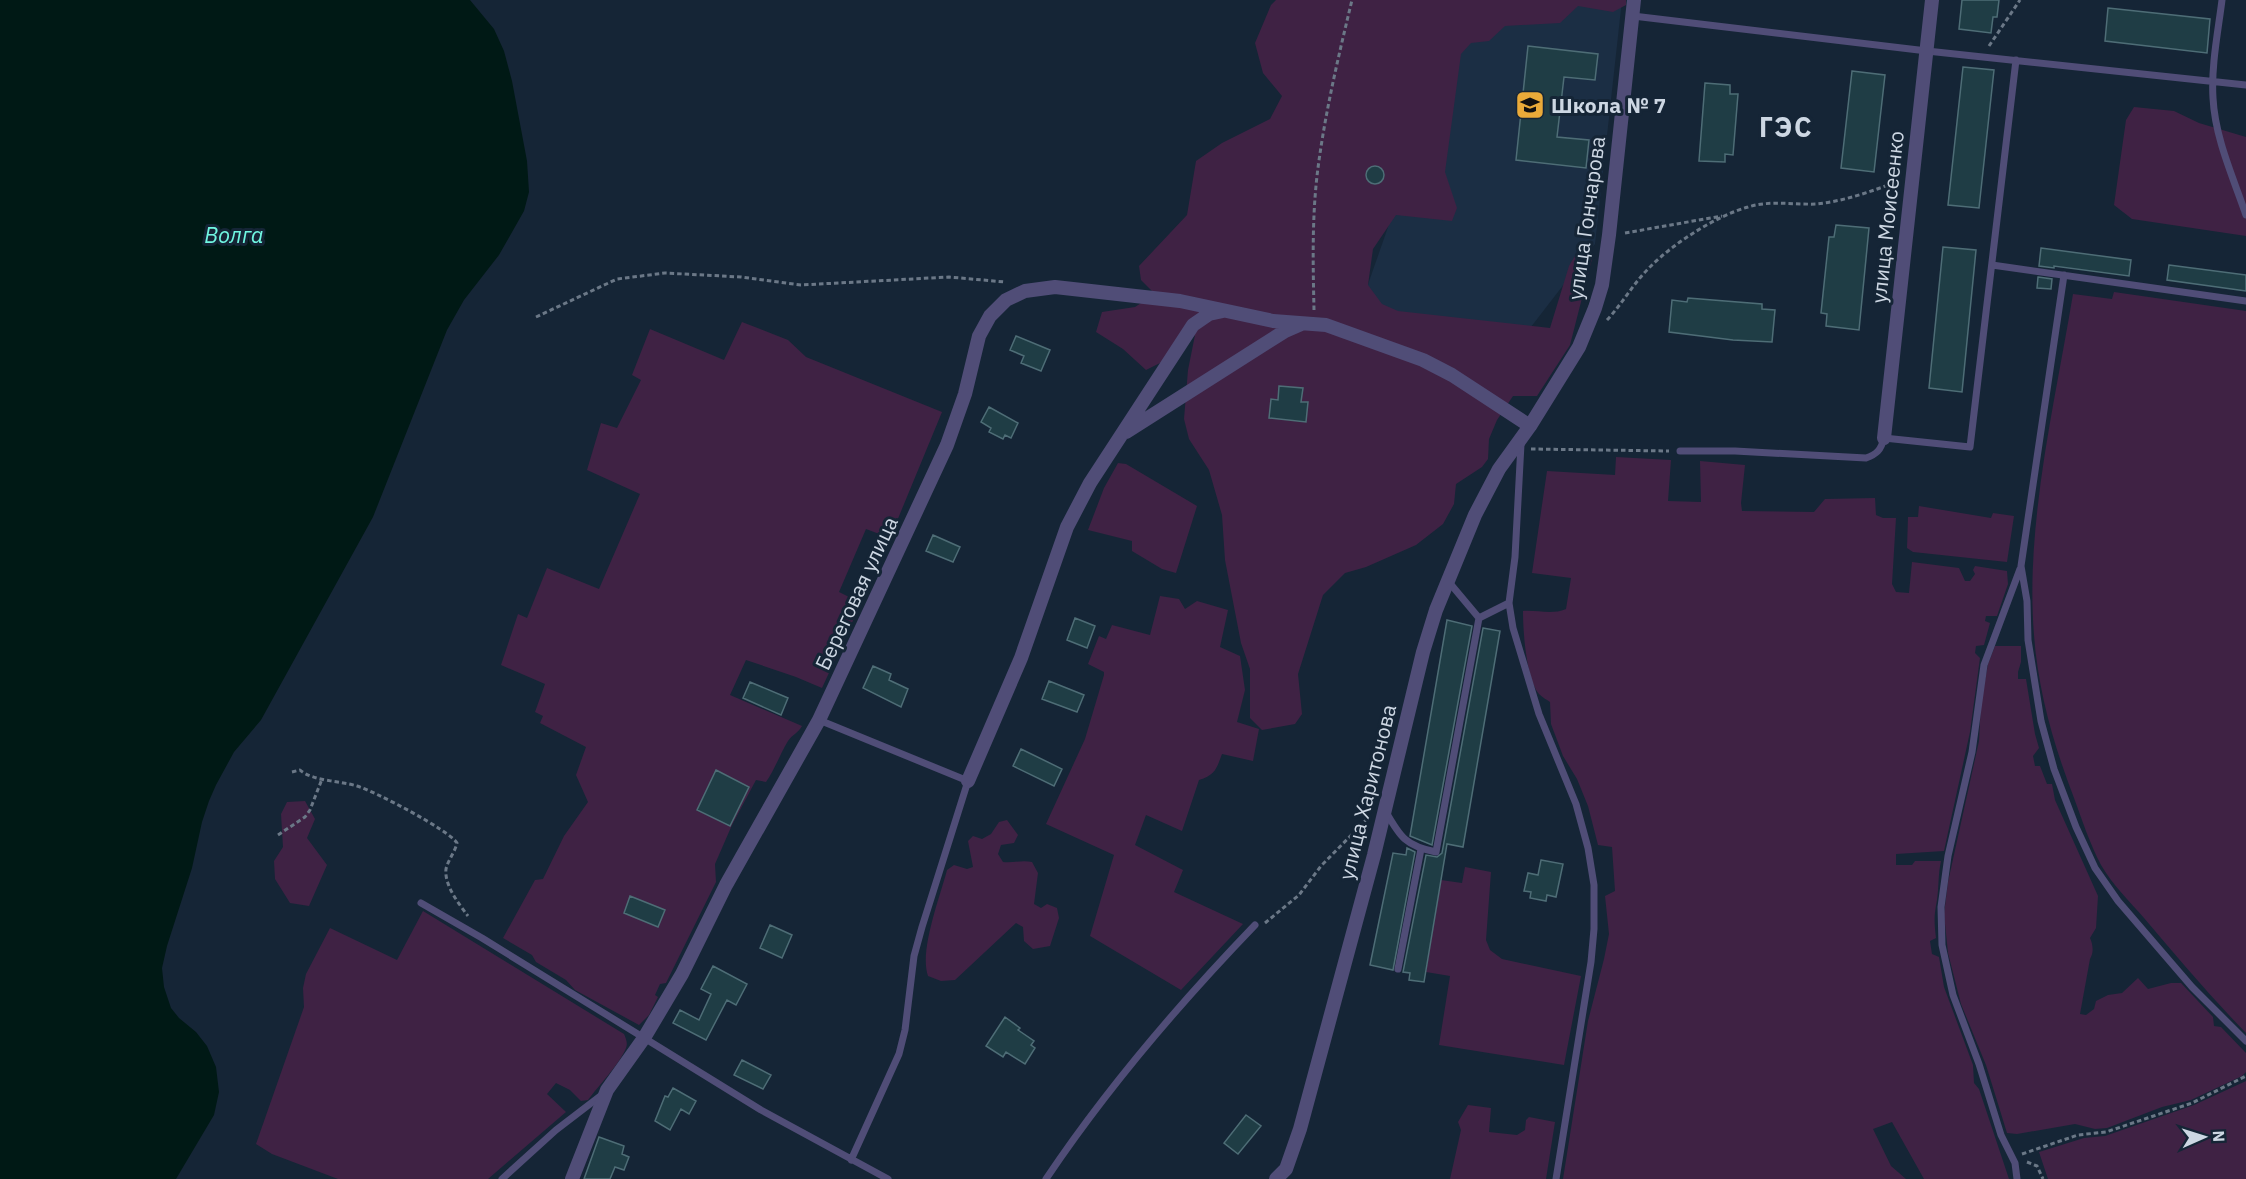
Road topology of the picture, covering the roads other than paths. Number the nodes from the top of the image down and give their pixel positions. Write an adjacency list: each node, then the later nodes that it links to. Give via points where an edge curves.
1 (1634, 0): 4 (street, улица Гончарова)
2 (1932, 0): 5 (street, улица Моисеенко)
3 (2222, 0): 7 (lane)
4 (1633, 16): 5 (lane); 15 (street, улица Гончарова, via 1602,285 1589,327)
5 (1927, 51): 6 (lane); 17 (street, улица Моисеенко)
6 (2016, 60): 7 (lane); 10 (lane)
7 (2212, 81): 8 (lane); 9 (lane, via 2217,124)
8 (2246, 85)
9 (2246, 215)
10 (1992, 265): 11 (lane); 17 (lane, via 1970,447)
11 (2064, 275): 12 (lane); 20 (lane)
12 (2246, 301)
13 (1228, 311): 14 (street, Береговая улица, via 1273,321); 16 (street, via 1209,314 1193,325); 24 (street, Береговая улица, via 1180,301 1055,287 1025,291 997,307 979,336 965,394 940,460)
14 (1309, 323): 15 (street, Береговая улица, via 1338,328 1423,360); 16 (street, via 1285,331)
15 (1530, 426): 18 (street, улица Харитонова)
16 (1122, 435): 25 (street, via 1067,527 1021,658)
17 (1884, 438): 19 (lane, via 1881,449 1866,458)
18 (1521, 444): 21 (street, улица Харитонова, via 1500,469 1475,515); 22 (lane)
19 (1680, 451)
20 (2021, 566): 32 (lane, via 2041,721 2054,769 2095,868 2118,901 2192,987); 42 (lane, via 1984,665 1972,752 1948,856 1941,907 1942,945 1953,995)
21 (1448, 581): 23 (lane); 26 (street, улица Харитонова, via 1430,629)
22 (1509, 603): 23 (lane); 41 (lane, via 1539,714 1576,804 1594,885 1592,962)
23 (1479, 618): 27 (lane, via 1436,852)
24 (819, 720): 25 (lane); 31 (street, Береговая улица)
25 (969, 781): 34 (lane, via 914,956 899,1054)
26 (1385, 810): 27 (lane, via 1403,839); 35 (street, улица Харитонова)
27 (1421, 849): 30 (lane)
28 (421, 903): 31 (lane)
29 (1255, 925): 39 (lane, via 1176,1010)
30 (1398, 969)
31 (644, 1038): 33 (street, Береговая улица); 34 (lane)
32 (2246, 1041)
33 (607, 1090): 36 (lane, Береговая улица); 37 (street, Береговая улица)
34 (851, 1160): 38 (lane)
35 (1285, 1174): 40 (street, улица Харитонова)
36 (502, 1179)
37 (572, 1179)
38 (888, 1179)
39 (1046, 1179)
40 (1276, 1179)
41 (1556, 1179)
42 (2017, 1179)

